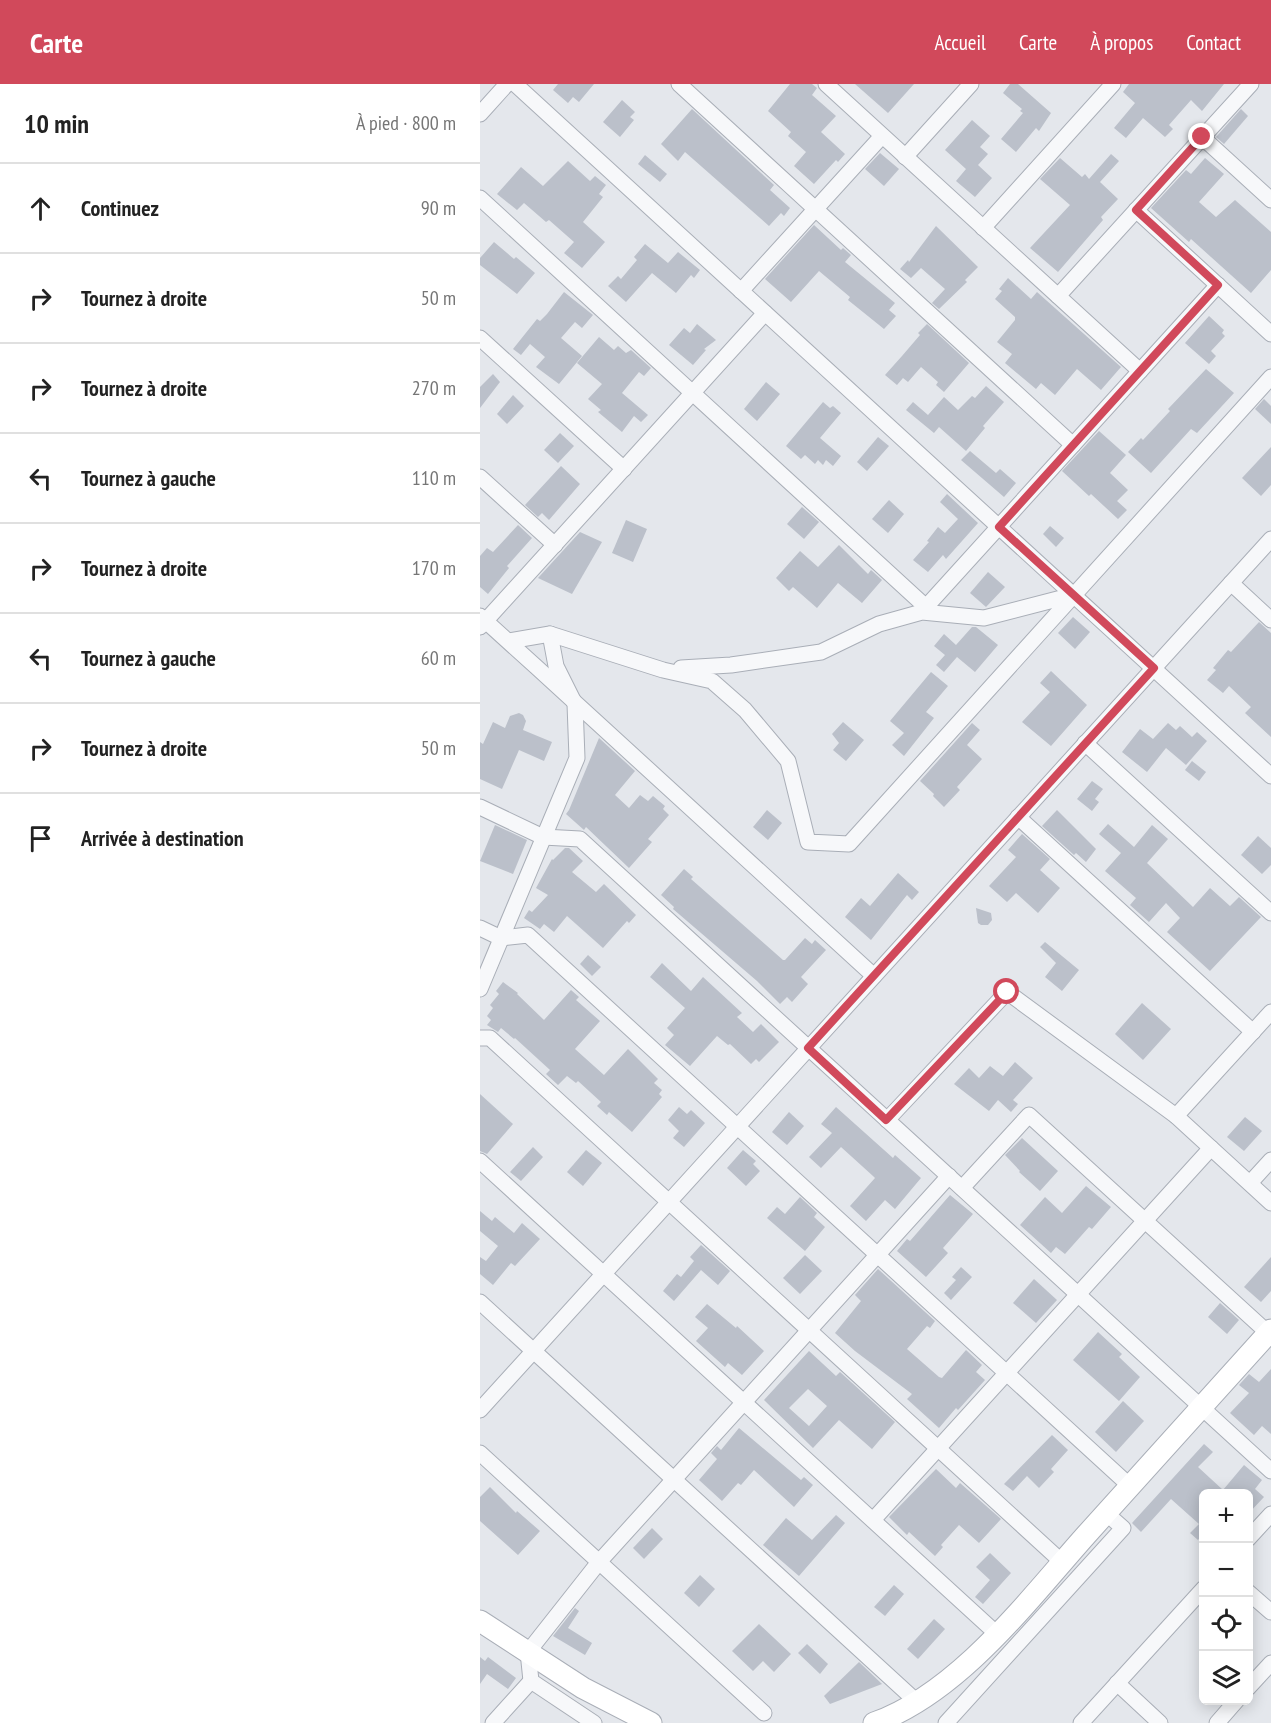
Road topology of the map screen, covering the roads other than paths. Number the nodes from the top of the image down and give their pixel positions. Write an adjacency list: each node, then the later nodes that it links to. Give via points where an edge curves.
1 (507, 84): 8 (street)
2 (515, 84): 18 (street)
3 (679, 84): 14 (street)
4 (826, 84): 9 (street)
5 (971, 84): 11 (street)
6 (1113, 84): 16 (street)
7 (1251, 84): 10 (street)
8 (480, 114)
9 (882, 136): 11 (street); 14 (street)
10 (1202, 137): 13 (street); 15 (street)
11 (905, 157): 16 (street)
12 (480, 198): 25 (street)
13 (1271, 200)
14 (816, 209): 18 (street); 26 (street)
15 (1136, 210): 17 (street); 19 (street)
16 (983, 228): 19 (street)
17 (1218, 285): 21 (street); 23 (street)
18 (741, 291): 20 (street)
19 (1058, 296): 23 (street)
20 (765, 313): 25 (street); 29 (street)
21 (1271, 334)
22 (480, 338): 27 (street)
23 (1140, 371): 26 (street)
24 (1271, 377): 33 (street)
25 (693, 393): 27 (street); 29 (street, via 926,607)
26 (1073, 445): 29 (street)
27 (624, 469): 31 (street)
28 (480, 477): 31 (street)
29 (999, 527): 33 (street)
30 (1271, 539): 32 (street)
31 (555, 545): 35 (street)
32 (1231, 583): 34 (street); 38 (street)
33 (1073, 595): 38 (street); 39 (street, via 984,618 921,612 879,624 821,652); 39 (street, via 849,844 808,842 788,761 745,710 712,681)
34 (1271, 620)
35 (482, 621): 37 (street)
36 (550, 634): 37 (street); 39 (street); 40 (street, via 556,666)
37 (509, 641): 40 (street)
38 (1154, 668): 41 (street); 42 (street)
39 (663, 670)
40 (575, 704): 45 (street, via 577,758); 49 (street)
41 (1085, 743): 44 (street); 46 (street)
42 (1271, 776)
43 (480, 807): 45 (street)
44 (1018, 818): 49 (street); 52 (street)
45 (543, 837): 48 (street); 54 (street, via 580,839)
46 (1271, 913)
47 (480, 928): 48 (street)
48 (501, 938): 50 (street); 57 (street, via 528,935)
49 (874, 976): 54 (street)
50 (480, 990)
51 (1271, 1012): 52 (street)
52 (1253, 1032): 55 (street)
53 (480, 1038): 64 (street, via 490,1038)
54 (808, 1048): 56 (street); 57 (street)
55 (1176, 1116): 56 (street, via 1007,992); 58 (street)
56 (886, 1120): 61 (street)
57 (737, 1126): 64 (street); 67 (street)
58 (1211, 1148): 62 (street); 66 (street)
59 (1271, 1160): 62 (street)
60 (480, 1161): 68 (street)
61 (949, 1176): 63 (street); 67 (street)
62 (1250, 1183): 65 (street)
63 (962, 1188): 66 (street, via 1029,1114); 69 (street)
64 (669, 1202): 68 (street); 71 (street)
65 (1271, 1203)
66 (1145, 1220): 69 (street); 72 (street)
67 (878, 1255): 71 (street); 74 (street)
68 (603, 1274): 73 (street); 75 (street)
69 (1078, 1294): 74 (street); 76 (street)
70 (480, 1302): 73 (street)
71 (809, 1330): 75 (street); 78 (street)
72 (1270, 1332): 76 (main road)
73 (533, 1351): 77 (street); 81 (street)
74 (1006, 1373): 78 (street); 82 (street)
75 (743, 1402): 81 (street); 85 (street)
76 (1201, 1407): 80 (street); 82 (main road)
77 (480, 1410)
78 (938, 1448): 85 (street); 88 (street)
79 (480, 1453): 87 (street)
80 (1271, 1471)
81 (674, 1479): 87 (street); 99 (street)
82 (1130, 1486): 83 (main road)
83 (1106, 1513): 88 (main road); 107 (street, via 1123,1528)
84 (1271, 1514): 86 (street)
85 (873, 1520): 93 (street)
86 (1253, 1534)
87 (599, 1562): 94 (street); 101 (street)
88 (1062, 1562): 93 (main road)
89 (1199, 1592): 97 (street)
90 (1253, 1596): 91 (street)
91 (1271, 1612)
92 (480, 1621): 94 (main road)
93 (997, 1634): 99 (main road, via 942,1686)
94 (528, 1652): 96 (street); 105 (main road, via 583,1688)
95 (1271, 1663): 98 (street)
96 (531, 1681): 102 (street); 104 (street)
97 (1117, 1683): 108 (street); 109 (street)
98 (1253, 1683)
99 (917, 1702): 106 (main road)
100 (1234, 1705): 103 (street)
101 (764, 1713)
102 (498, 1720)
103 (1225, 1720)
104 (594, 1723)
105 (651, 1723)
106 (874, 1723)
107 (946, 1723)
108 (1081, 1723)
109 (1160, 1723)

